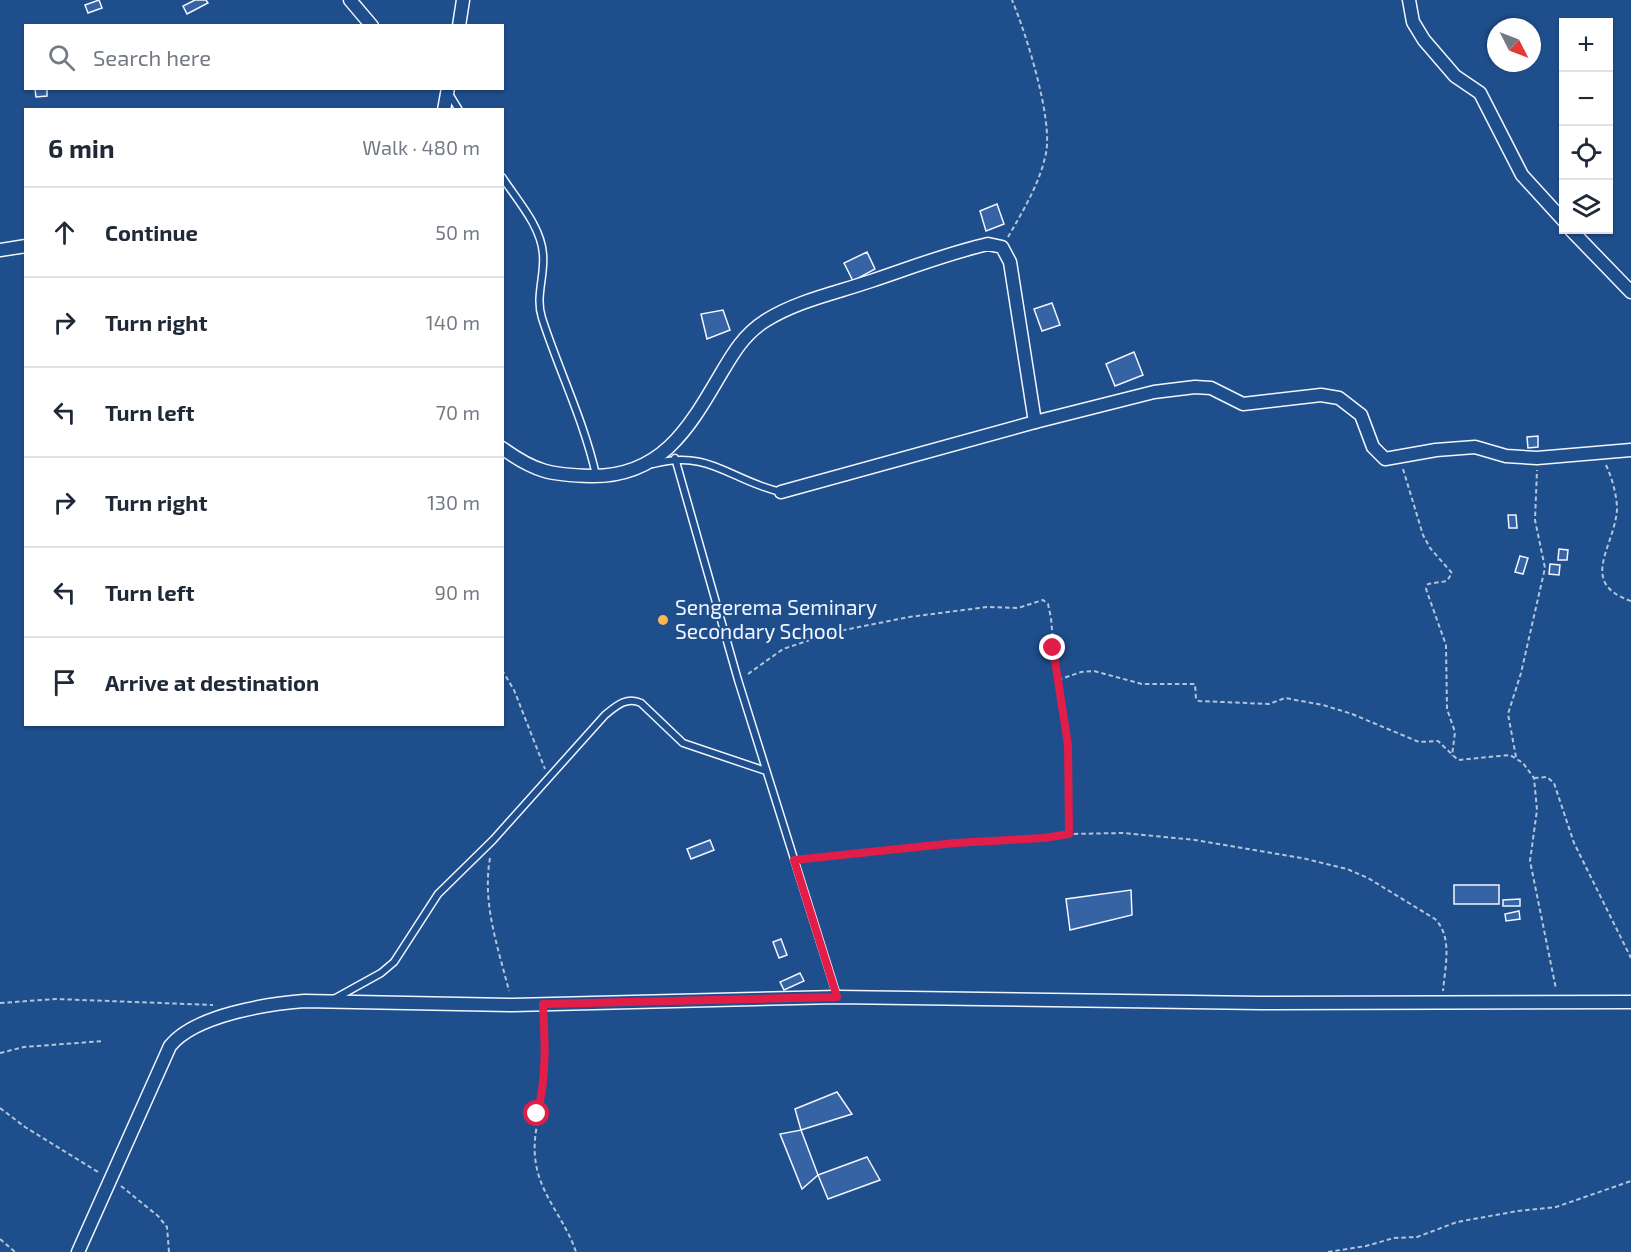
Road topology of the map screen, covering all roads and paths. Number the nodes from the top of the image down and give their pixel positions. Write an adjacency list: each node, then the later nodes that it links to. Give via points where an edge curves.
1 (350, 0): 5 (street)
2 (463, 0): 6 (street)
3 (1012, 0): 14 (path, via 1033,58 1047,131 1047,152 1029,202)
4 (1409, 0): 11 (street, via 1413,22 1424,40 1455,76 1480,93 1522,175)
5 (370, 24)
6 (459, 24)
7 (448, 90): 8 (street); 9 (lane)
8 (444, 108)
9 (458, 108)
10 (504, 180): 25 (lane, via 541,241 541,315 583,424)
11 (1559, 217)
12 (1575, 234): 16 (street)
13 (24, 246): 15 (street)
14 (1002, 247): 17 (street, via 1010,262); 24 (street, via 975,247 799,304 765,321 736,347 686,429 668,450)
15 (0, 250)
16 (1631, 292)
17 (1035, 422): 22 (street, via 1173,388 1211,388 1243,404 1321,394 1339,398 1361,415 1381,457); 26 (street)
18 (504, 449): 25 (street, via 524,464 556,476)
19 (1631, 450): 20 (street)
20 (1601, 454): 23 (street); 27 (path, via 1610,473 1617,511 1603,560 1602,580 1607,588)
21 (675, 458): 24 (lane); 26 (lane, via 701,460 756,486); 29 (lane)
22 (1399, 458): 23 (street, via 1475,447 1506,456); 31 (path, via 1423,535 1452,573 1447,581 1428,584 1426,589 1446,645 1447,710 1455,732)
23 (1537, 458): 32 (path, via 1535,520 1545,568 1508,714)
24 (641, 467): 25 (street)
25 (596, 476)
26 (781, 492)
27 (1631, 601)
28 (504, 673): 34 (path)
29 (738, 680): 30 (path, via 783,649 834,632 909,617 987,607 1018,608 1043,600 1048,604); 33 (lane)
30 (1058, 680): 31 (path, via 1094,671 1142,684 1195,684 1199,701 1269,704 1285,698 1323,705 1409,739 1438,741); 36 (path, via 1068,745)
31 (1452, 756): 32 (path, via 1463,761 1502,755)
32 (1516, 757): 35 (path)
33 (766, 771): 34 (lane, via 683,743 634,700 605,715); 38 (lane)
34 (548, 778): 37 (lane)
35 (1534, 778): 39 (path, via 1547,777 1554,783 1574,843); 46 (path, via 1537,810 1530,861)
36 (1069, 834): 38 (path); 42 (path, via 1124,833 1195,840 1302,858 1368,878 1443,927)
37 (496, 836): 41 (lane, via 438,894 394,962); 48 (path, via 487,882 489,907)
38 (794, 860): 40 (lane)
39 (1631, 958)
40 (837, 997): 42 (street); 45 (street)
41 (331, 1002): 48 (street); 52 (street, via 254,1007 199,1026 176,1039 139,1112)
42 (1443, 1002): 46 (street)
43 (1631, 1002): 46 (street)
44 (0, 1003): 47 (path, via 56,999)
45 (543, 1004): 48 (street); 58 (path, via 546,1047 544,1085 534,1129 536,1166 571,1234)
46 (1558, 1004)
47 (219, 1005)
48 (513, 1005)
49 (104, 1041): 50 (path, via 24,1047)
50 (0, 1053)
51 (0, 1108): 52 (path, via 46,1141)
52 (112, 1179): 56 (street); 57 (path, via 167,1227)
53 (1631, 1181): 59 (path, via 1556,1207 1458,1222 1417,1237)
54 (0, 1239): 55 (path)
55 (15, 1252)
56 (78, 1252)
57 (169, 1252)
58 (576, 1252)
59 (1328, 1252)

